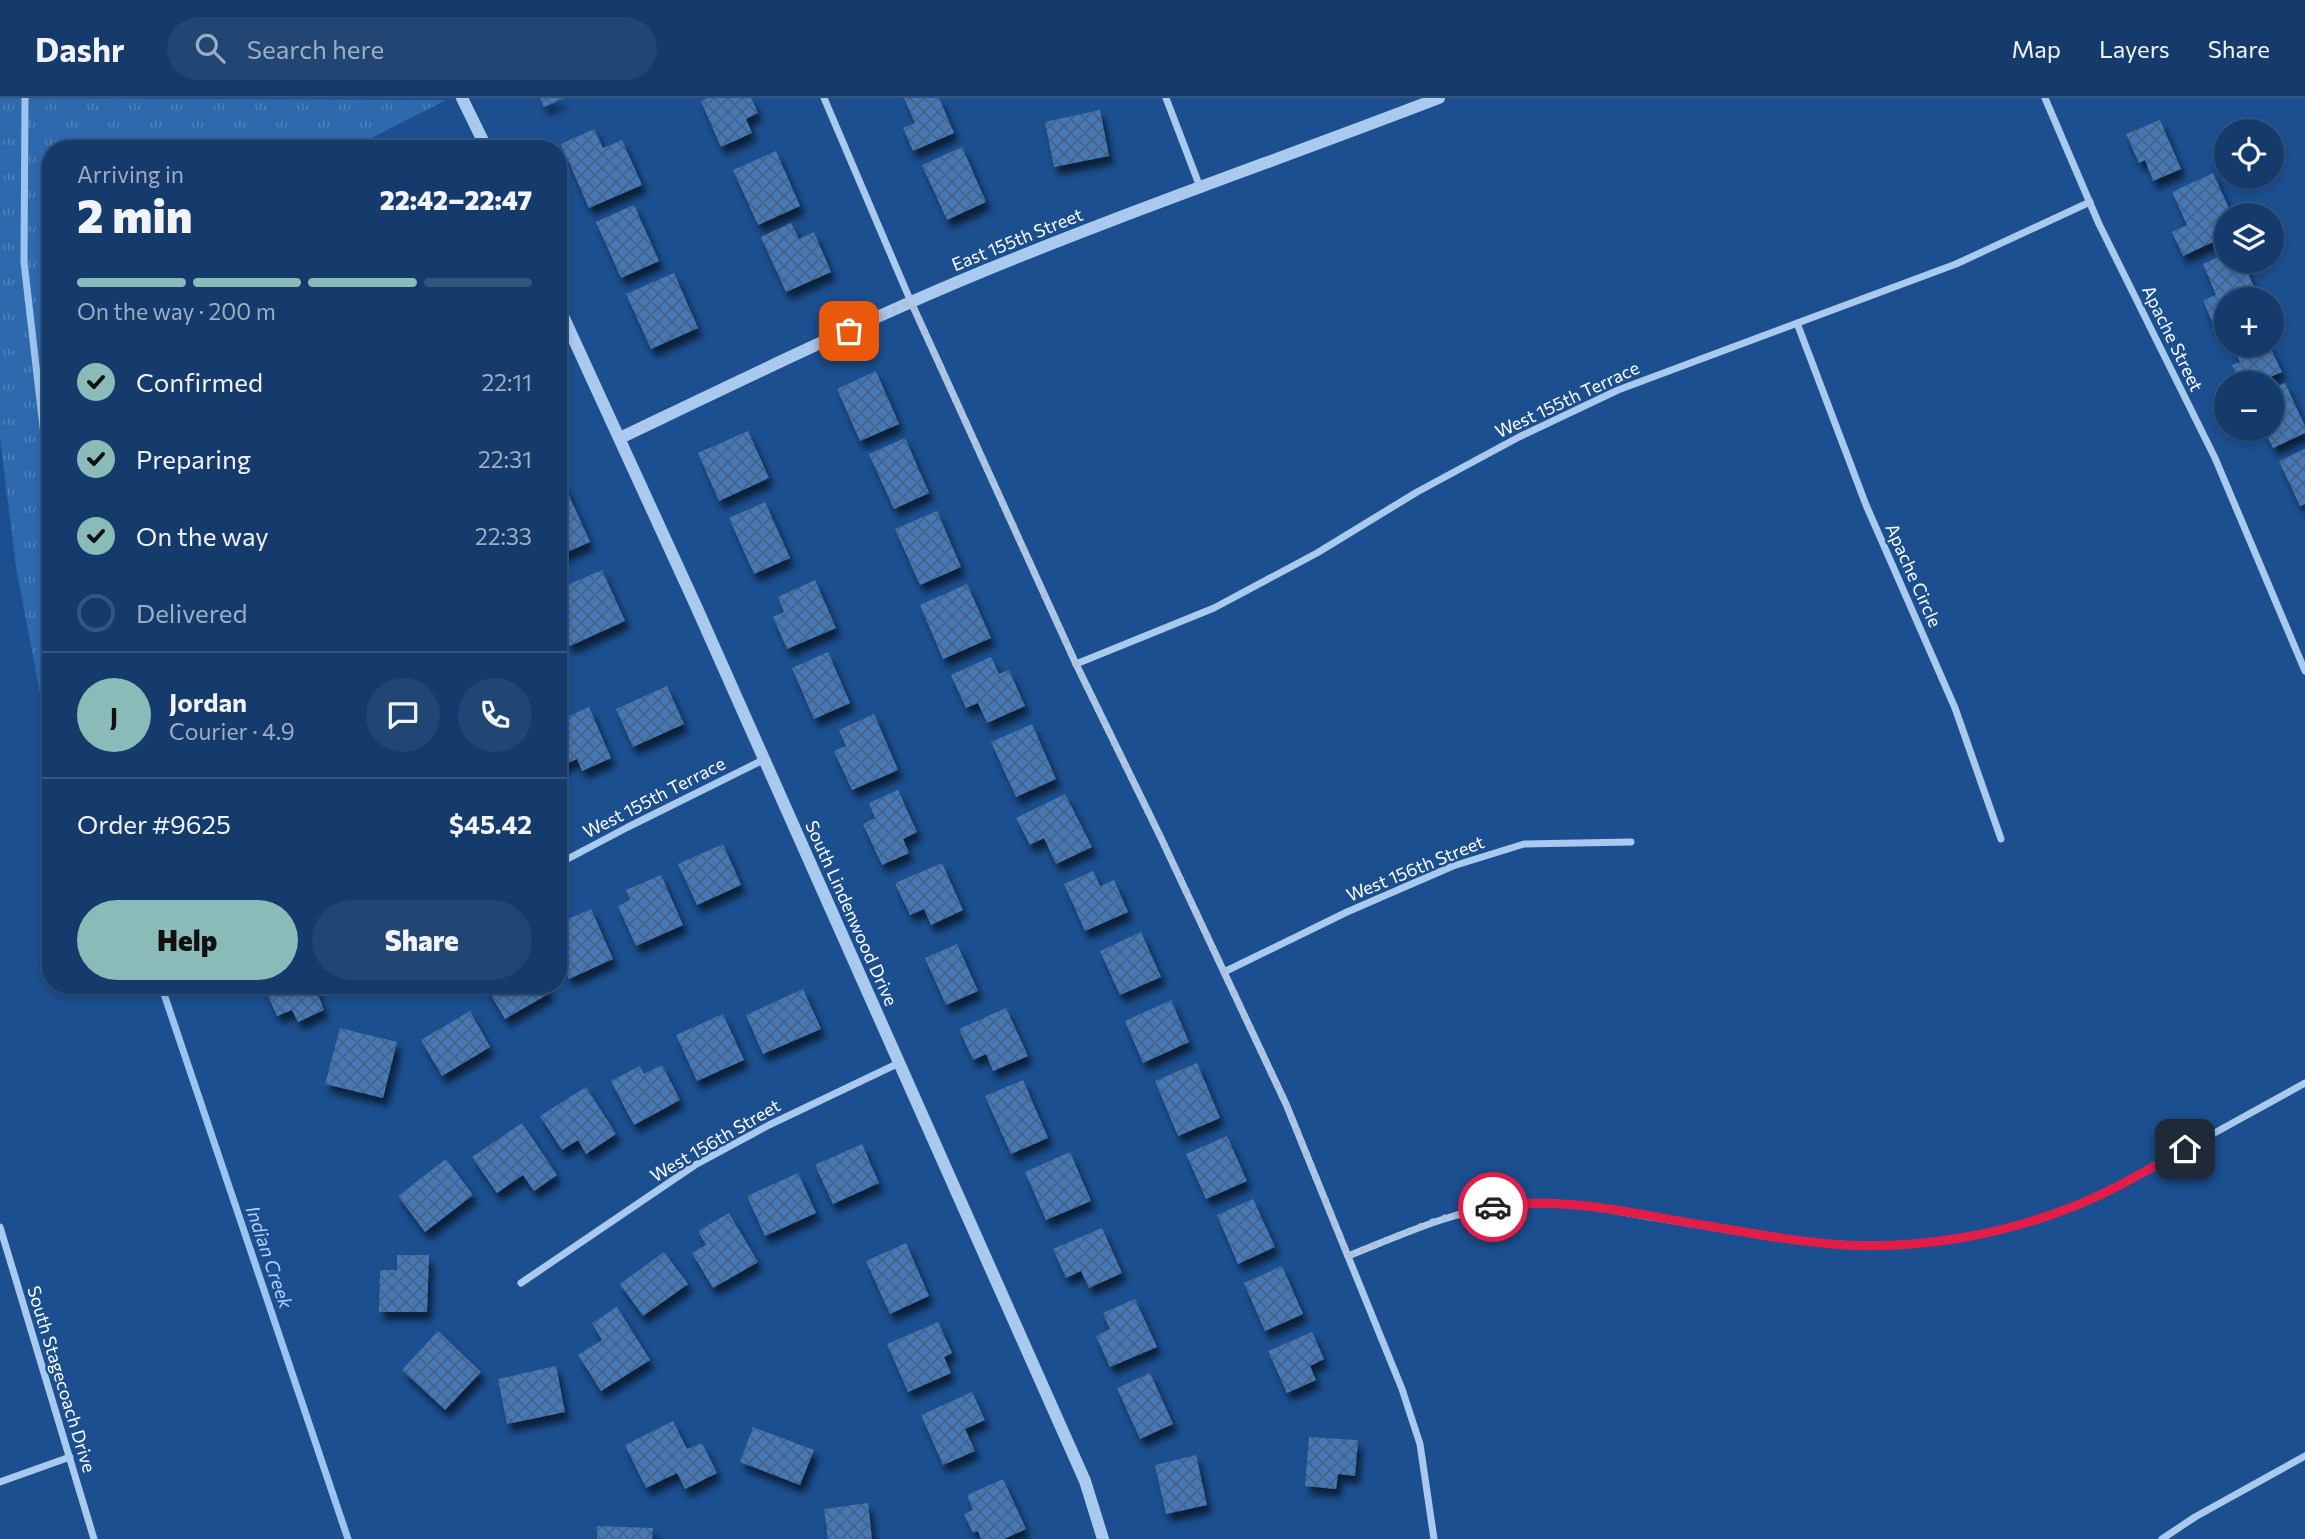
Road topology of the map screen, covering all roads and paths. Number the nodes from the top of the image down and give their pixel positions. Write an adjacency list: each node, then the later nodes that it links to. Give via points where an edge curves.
1 (461, 98): 6 (street)
2 (824, 98): 9 (street)
3 (1166, 98): 7 (street)
4 (1439, 98): 7 (street, East 155th Street)
5 (2045, 98): 8 (street, Apache Street)
6 (482, 140)
7 (1200, 187): 9 (street, East 155th Street)
8 (2090, 202): 10 (street, West 155th Terrace, via 1956,264); 14 (street, Apache Street, via 2215,458)
9 (911, 302): 12 (street, East 155th Street); 13 (street)
10 (1797, 323): 13 (street, West 155th Terrace, via 1618,390 1417,492 1214,608); 16 (street, Apache Circle, via 1866,505 1955,708)
11 (567, 324): 12 (street, South Lindenwood Drive)
12 (620, 438): 15 (street, South Lindenwood Drive)
13 (1076, 664): 19 (street)
14 (2305, 671)
15 (765, 760): 18 (street, West 155th Terrace); 20 (street, South Lindenwood Drive)
16 (2001, 839)
17 (1631, 842): 19 (street, West 156th Street, via 1524,844 1453,866)
18 (567, 859)
19 (1224, 972): 23 (street, via 1286,1104)
20 (899, 1063): 24 (street, West 156th Street, via 695,1165); 29 (street, South Lindenwood Drive, via 1085,1481)
21 (2305, 1083): 23 (street, via 2114,1189 2006,1229 1960,1238 1893,1245 1824,1243 1577,1204 1531,1203 1440,1219)
22 (0, 1227): 26 (street, South Stagecoach Drive)
23 (1348, 1256): 30 (street, via 1420,1444)
24 (521, 1283)
25 (2305, 1456): 31 (street)
26 (70, 1457): 27 (street); 28 (street, South Stagecoach Drive)
27 (0, 1482)
28 (94, 1539)
29 (1103, 1539)
30 (1434, 1539)
31 (2162, 1539)

